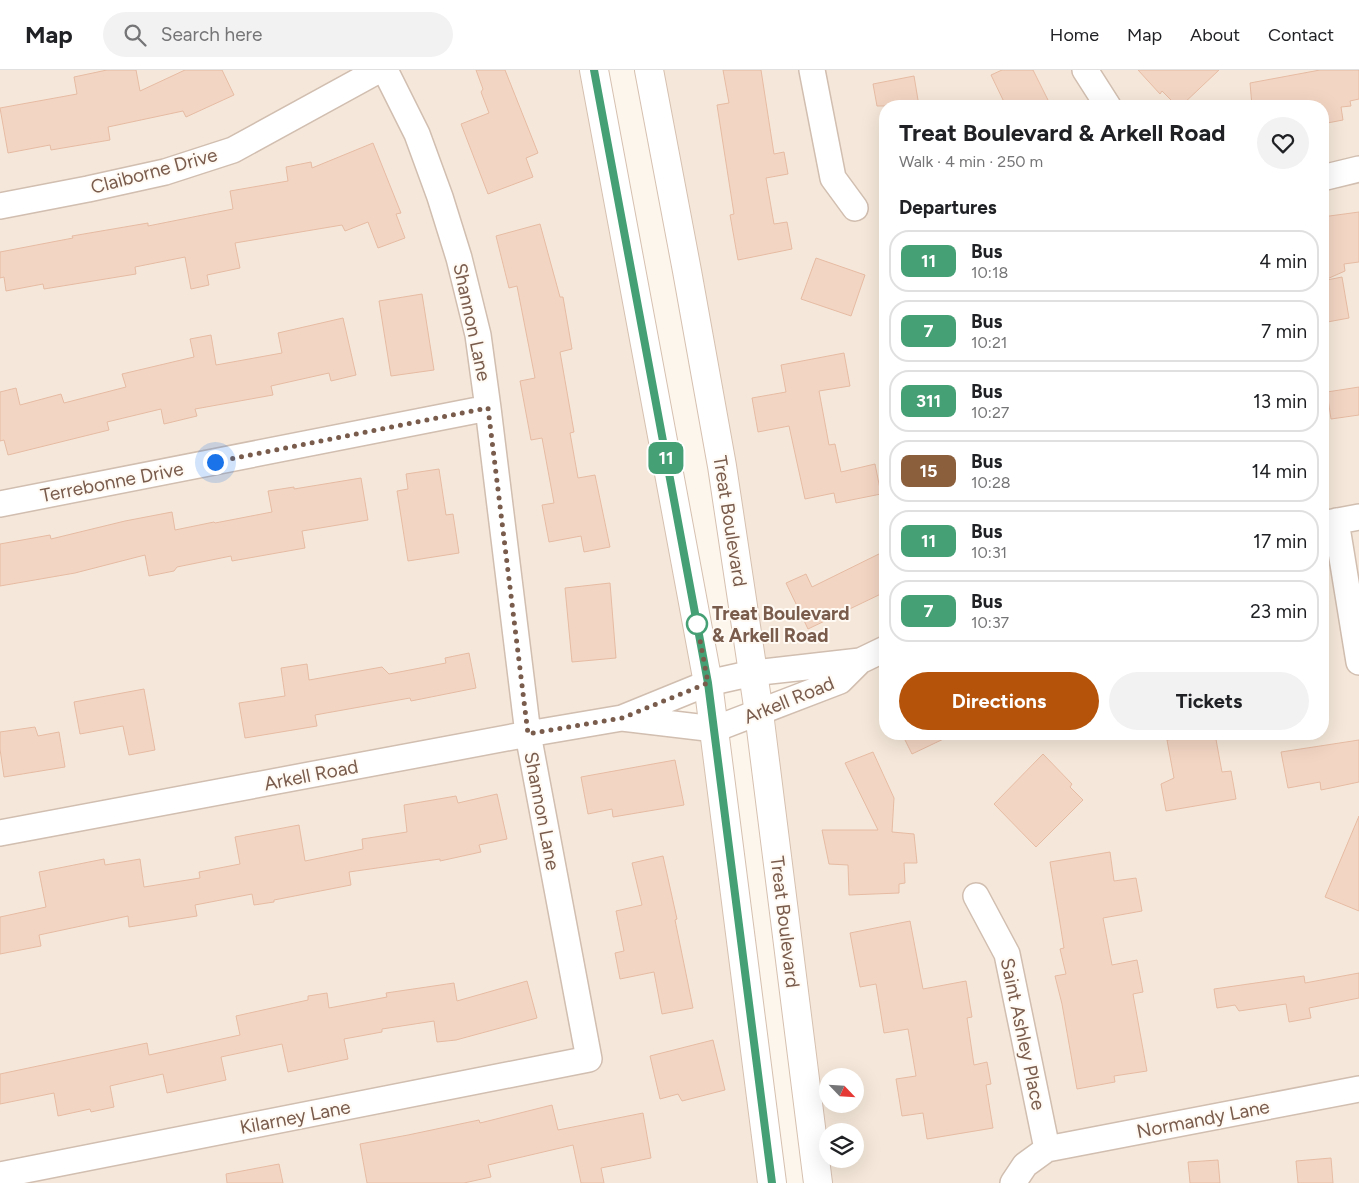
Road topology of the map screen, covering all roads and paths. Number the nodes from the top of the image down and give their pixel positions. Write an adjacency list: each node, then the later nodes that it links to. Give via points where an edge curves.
1 (378, 70): 10 (street, Claiborne Drive, via 233,150 166,172)
2 (384, 70): 12 (street, Shannon Lane, via 417,134 440,197 478,335)
3 (594, 70): 19 (main road)
4 (649, 70): 18 (main road, Treat Boulevard, via 722,466)
5 (812, 70): 11 (street, via 833,178)
6 (1086, 70): 7 (street)
7 (1104, 100)
8 (1359, 169): 9 (street)
9 (1329, 176)
10 (0, 206)
11 (855, 208)
12 (488, 408): 13 (street, Terrebonne Drive); 23 (street, Shannon Lane)
13 (0, 504)
14 (1339, 521): 17 (street)
15 (879, 653): 16 (street, Arkell Road)
16 (860, 661): 18 (street, Arkell Road); 20 (street, Arkell Road, via 840,681)
17 (1359, 662)
18 (753, 673): 19 (street, Arkell Road); 20 (main road, Treat Boulevard)
19 (708, 683): 21 (street, Arkell Road); 22 (main road)
20 (759, 712): 22 (street, Arkell Road); 31 (main road, Treat Boulevard)
21 (622, 718): 22 (street, Arkell Road); 23 (street, Arkell Road)
22 (715, 729): 30 (main road)
23 (528, 734): 24 (street, Arkell Road); 26 (street, Shannon Lane)
24 (0, 833)
25 (976, 896): 28 (street, Saint Ashley Place, via 1007,954)
26 (589, 1059): 29 (street, Kilarney Lane)
27 (1359, 1088): 28 (street, Normandy Lane)
28 (1047, 1149): 32 (street, via 1025,1165)
29 (0, 1175)
30 (772, 1183)
31 (818, 1183)
32 (1013, 1183)

